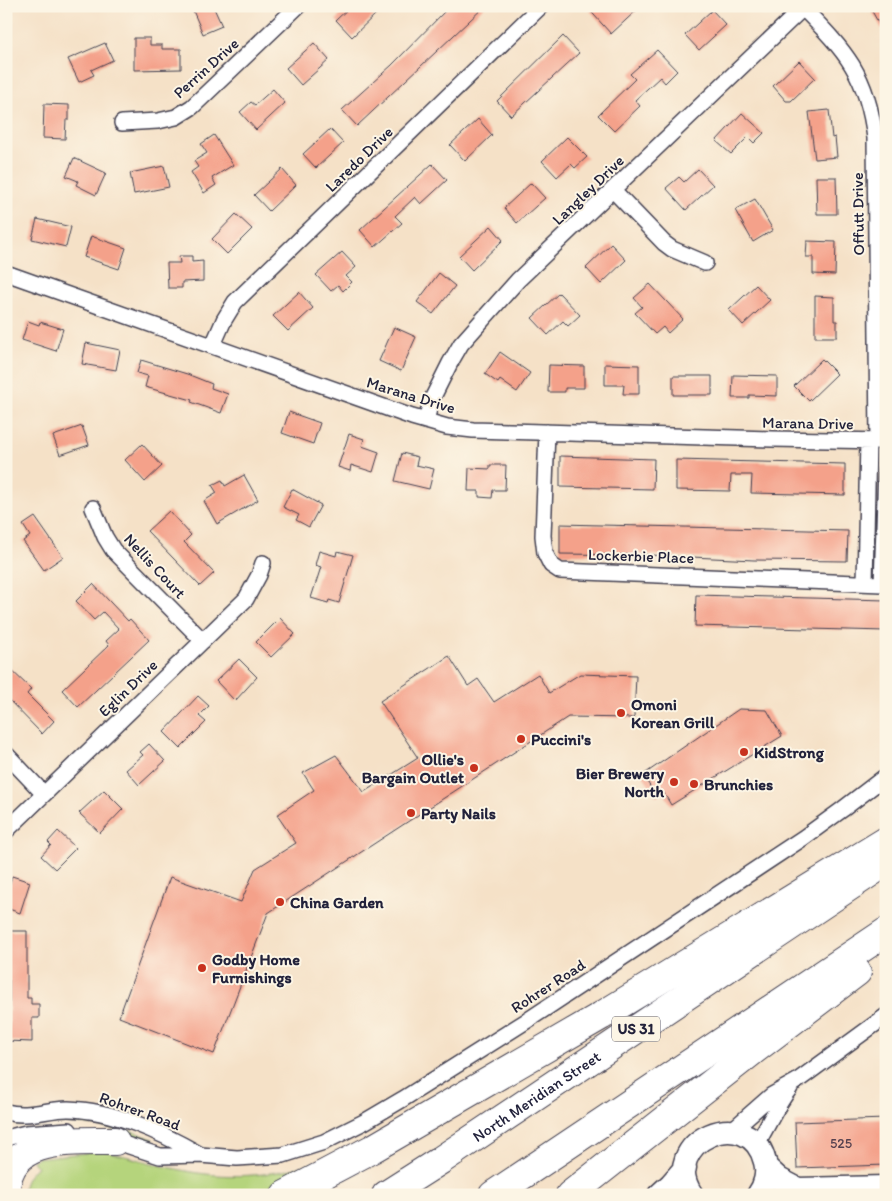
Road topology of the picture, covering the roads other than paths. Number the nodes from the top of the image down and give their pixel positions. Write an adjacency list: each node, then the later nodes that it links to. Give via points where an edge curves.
1 (541, 6): 8 (street, Laredo Drive, via 235,302)
2 (804, 7): 5 (street, Langley Drive); 11 (street, Offutt Drive, via 848,58 859,77 872,116 875,138)
3 (293, 8): 4 (street, Perrin Drive, via 192,107 176,117)
4 (122, 123)
5 (613, 190): 6 (street, via 664,243); 9 (street, Langley Drive, via 518,280 461,344 431,401)
6 (705, 263)
7 (6, 273): 8 (street, Marana Drive)
8 (213, 345): 9 (street, Marana Drive)
9 (426, 421): 10 (street, Marana Drive, via 473,430)
10 (547, 432): 11 (street, Marana Drive); 15 (street, Lockerbie Place, via 542,536 552,565 560,570)
11 (877, 441): 15 (street)
12 (886, 470): 15 (street, Lockerbie Place, via 882,584)
13 (93, 508): 16 (street, Nellis Court, via 113,550)
14 (263, 563): 16 (street, Eglin Drive, via 246,599)
15 (865, 583)
16 (203, 640): 19 (street, Eglin Drive)
17 (6, 754): 19 (street)
18 (886, 776): 32 (street, Rohrer Road, via 844,809 711,900 364,1122 316,1145 283,1155 246,1158)
19 (44, 794): 20 (street, Eglin Drive)
20 (6, 831)
21 (886, 841): 38 (highway, via 593,1021 365,1153)
22 (886, 862): 39 (highway, North Meridian Street / US 31)
23 (886, 932): 40 (highway)
24 (886, 952): 41 (highway, via 781,1029)
25 (886, 1016): 26 (street)
26 (796, 1082): 28 (street, via 772,1095); 31 (street, via 778,1103)
27 (6, 1112): 32 (street, Rohrer Road, via 28,1114 67,1109 99,1113 170,1138)
28 (731, 1131): 31 (street, via 749,1138); 34 (street, via 705,1136 695,1144)
29 (6, 1138): 30 (street, Rohrer Road, via 32,1132 76,1130)
30 (115, 1141): 32 (street, Rohrer Road, via 160,1156); 36 (highway, via 55,1143 34,1149 11,1169)
31 (756, 1145): 33 (street)
32 (200, 1155)
33 (766, 1167): 35 (street, via 779,1179 798,1189); 44 (street, via 766,1179)
34 (684, 1168): 42 (street); 43 (street)
35 (886, 1187)
36 (6, 1190): 37 (highway)
37 (7, 1195)
38 (285, 1195)
39 (386, 1195)
40 (493, 1195)
41 (570, 1195)
42 (659, 1195)
43 (692, 1195)
44 (758, 1195)

